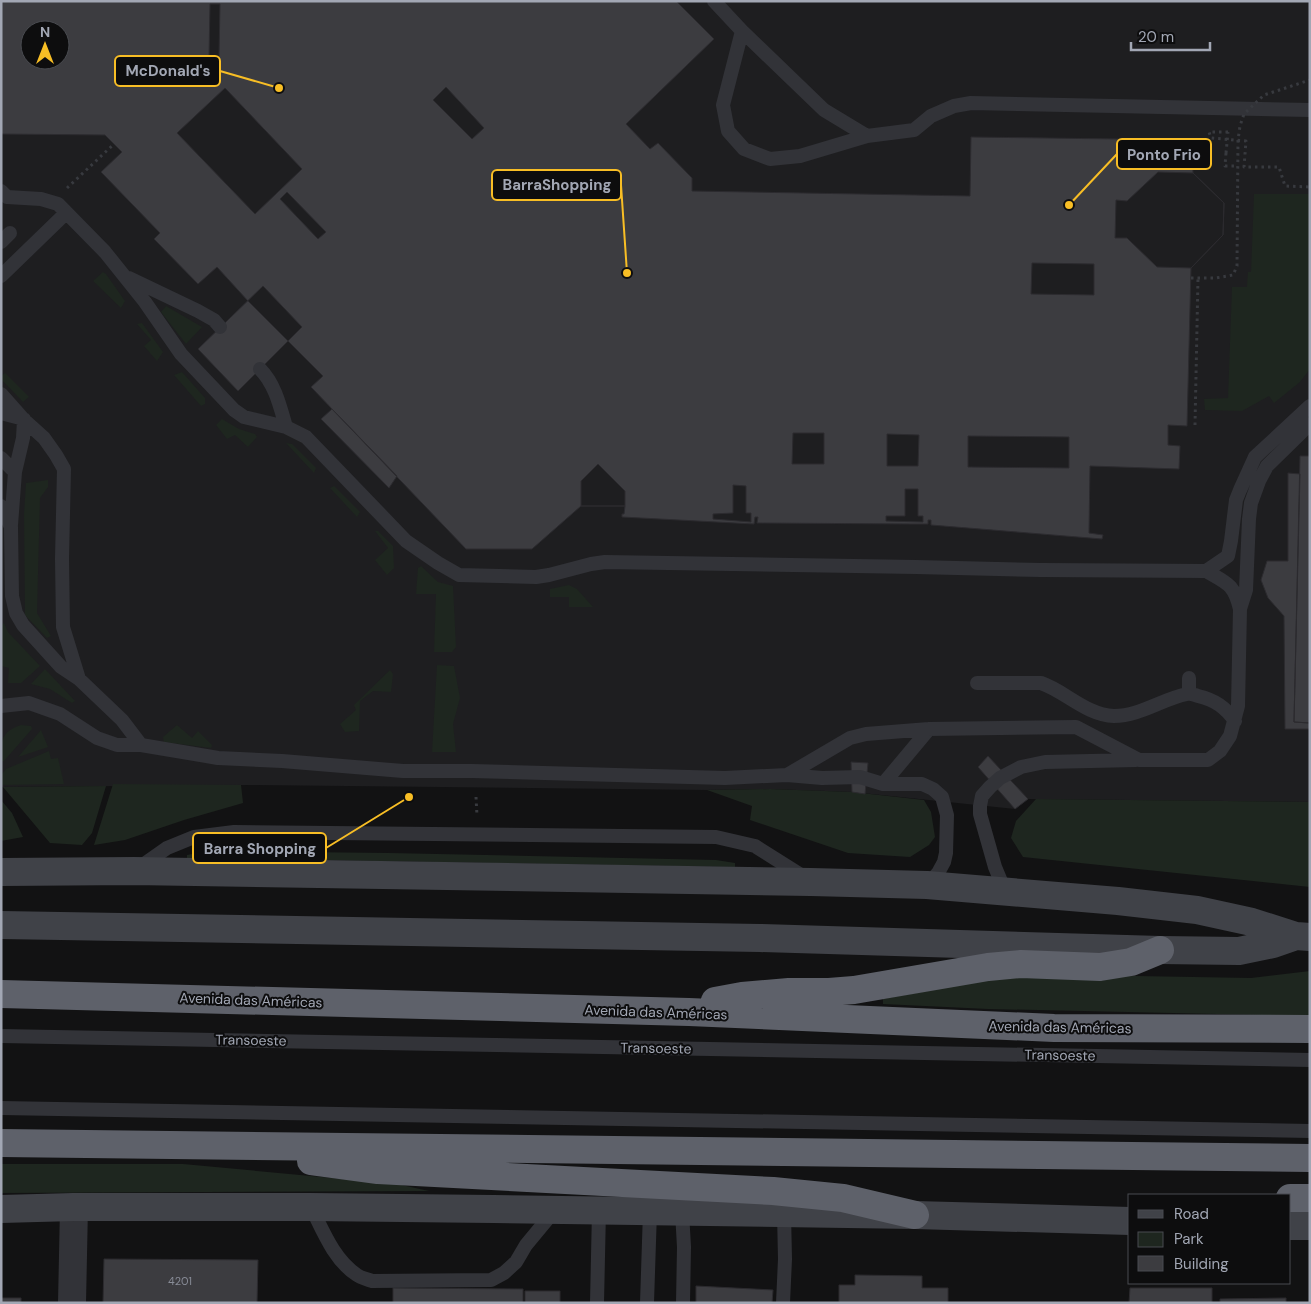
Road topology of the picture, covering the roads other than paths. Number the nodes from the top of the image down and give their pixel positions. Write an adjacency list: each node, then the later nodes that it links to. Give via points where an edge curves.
1 (714, 1): 2 (lane)
2 (742, 31): 4 (lane, via 824,110); 4 (lane, via 723,105 728,131 744,149 770,159 800,156)
3 (1310, 110): 4 (lane, via 971,103 931,116 914,130)
4 (867, 136)
5 (1, 191): 6 (lane, via 7,197 41,199 58,204)
6 (66, 213): 7 (lane); 8 (lane, via 106,252)
7 (1, 276)
8 (125, 276): 9 (lane, via 198,311); 16 (lane, via 181,354 234,410 244,417)
9 (220, 327)
10 (260, 369): 16 (lane, via 276,394)
11 (1, 394): 14 (lane)
12 (1310, 406): 22 (lane, via 1255,456 1236,500 1228,556)
13 (1, 413): 14 (lane)
14 (24, 420): 18 (lane); 26 (lane, via 44,438 64,469 63,627)
15 (1310, 424): 24 (lane, via 1267,466 1258,481 1251,503 1246,590)
16 (286, 426): 22 (lane, via 306,437 406,541 459,575 536,577 605,562)
17 (1, 458): 18 (lane)
18 (15, 472): 20 (lane)
19 (1, 506): 20 (lane)
20 (11, 527): 21 (lane)
21 (12, 563): 23 (lane); 26 (lane, via 12,596 16,613 61,667)
22 (1206, 571): 24 (lane, via 1229,584)
23 (1, 573)
24 (1240, 609): 30 (lane)
25 (1189, 678): 28 (lane)
26 (78, 679): 32 (lane, via 122,720)
27 (978, 683): 28 (lane, via 1041,683 1098,713 1113,716 1135,713)
28 (1189, 693): 30 (lane, via 1219,704)
29 (1, 706): 32 (lane, via 29,703 60,714 97,738 117,745)
30 (1235, 721): 33 (lane, via 1230,736 1208,760)
31 (929, 729): 33 (lane, via 1076,727); 34 (lane, via 850,738); 35 (lane)
32 (141, 745): 34 (lane, via 218,758 403,771 725,778)
33 (1139, 760): 40 (lane, via 1028,765 1000,778 990,787 982,796 980,814)
34 (787, 775): 35 (lane, via 860,778)
35 (883, 784): 39 (lane, via 922,784 942,798 947,815 946,854 938,873)
36 (134, 871): 37 (main road); 38 (main road); 38 (lane, via 167,848 194,836 234,832 716,836 755,846)
37 (1, 872)
38 (811, 882): 39 (main road)
39 (927, 885): 40 (main road)
40 (1005, 891): 42 (main road, via 1197,910)
41 (1, 925): 43 (main road, via 750,938)
42 (1303, 937): 43 (main road, via 1239,951)
43 (1160, 950): 45 (highway, via 1132,962 1100,967 1020,964 988,967 854,990 742,996 711,1002)
44 (7, 993): 45 (highway, Avenida das Américas)
45 (689, 1012): 46 (highway, Avenida das Américas, via 1054,1028)
46 (1310, 1029)
47 (1, 1036): 48 (lane, Transoeste)
48 (1310, 1060)
49 (1, 1108): 50 (lane)
50 (1310, 1131)
51 (1, 1143): 52 (highway)
52 (234, 1145): 53 (highway); 64 (highway, via 304,1160 378,1170 773,1191 843,1198)
53 (1310, 1158)
54 (1291, 1198): 55 (highway)
55 (1310, 1198)
56 (74, 1207): 57 (main road); 58 (main road); 68 (street)
57 (311, 1207): 59 (main road); 59 (lane, via 343,1264 358,1276 372,1281 491,1280 516,1262)
58 (1, 1209)
59 (556, 1210): 60 (main road)
60 (599, 1210): 61 (main road); 69 (lane)
61 (650, 1211): 62 (main road); 70 (lane)
62 (682, 1212): 63 (main road); 71 (lane)
63 (784, 1213): 64 (main road); 72 (lane)
64 (915, 1215): 65 (main road)
65 (1128, 1221)
66 (1291, 1226): 67 (main road)
67 (1310, 1226)
68 (72, 1303)
69 (597, 1303)
70 (647, 1303)
71 (683, 1303)
72 (783, 1303)

